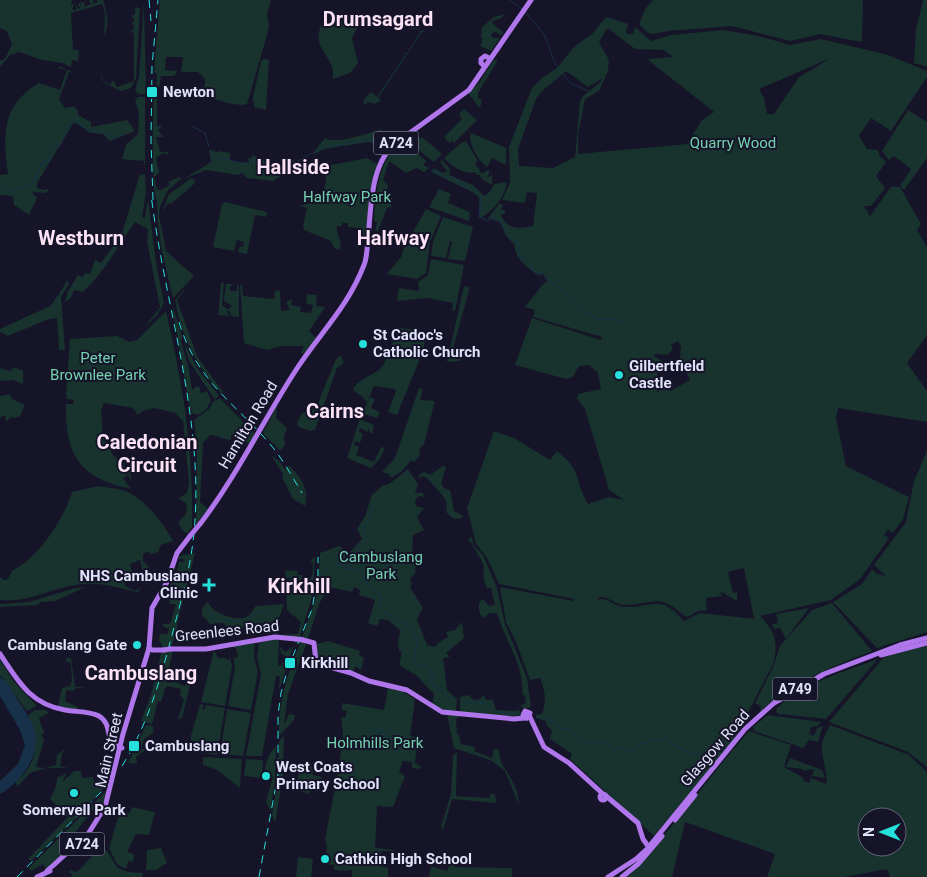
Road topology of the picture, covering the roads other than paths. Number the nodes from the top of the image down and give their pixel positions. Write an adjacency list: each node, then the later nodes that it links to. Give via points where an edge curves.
1 (531, 0): 2 (main road, Hamilton Road / A724, bridge, via 497,52 489,58 481,58 482,74 469,90 385,154 375,187 365,263 356,283 296,370 227,484 180,550 169,583)
2 (155, 601): 5 (main road, Main Street / A724)
3 (927, 638): 8 (main road, Glasgow Road / A749, via 900,644 824,674 774,703 745,729)
4 (927, 643): 10 (main road, Glasgow Road / A749, via 858,663 827,675 793,694 750,729)
5 (149, 648): 7 (main road, Main Street / A724); 9 (main road, Greenlees Road, bridge, via 206,649 275,637 303,640 314,643 316,663 407,690 442,712 525,717 532,722 544,747 569,763 634,819 640,826)
6 (0, 654): 7 (main road, via 18,683 30,695 54,708 100,717 108,725 111,742)
7 (121, 748): 13 (main road, Main Street / A724, via 106,808 87,839 53,870)
8 (654, 840): 9 (main road); 10 (main road, Glasgow Road / A749)
9 (643, 843): 10 (main road); 11 (main road, via 640,852)
10 (649, 849): 11 (main road, A749); 14 (main road, A749)
11 (628, 864): 12 (main road, A749)
12 (611, 876)
13 (37, 877)
14 (622, 877)

